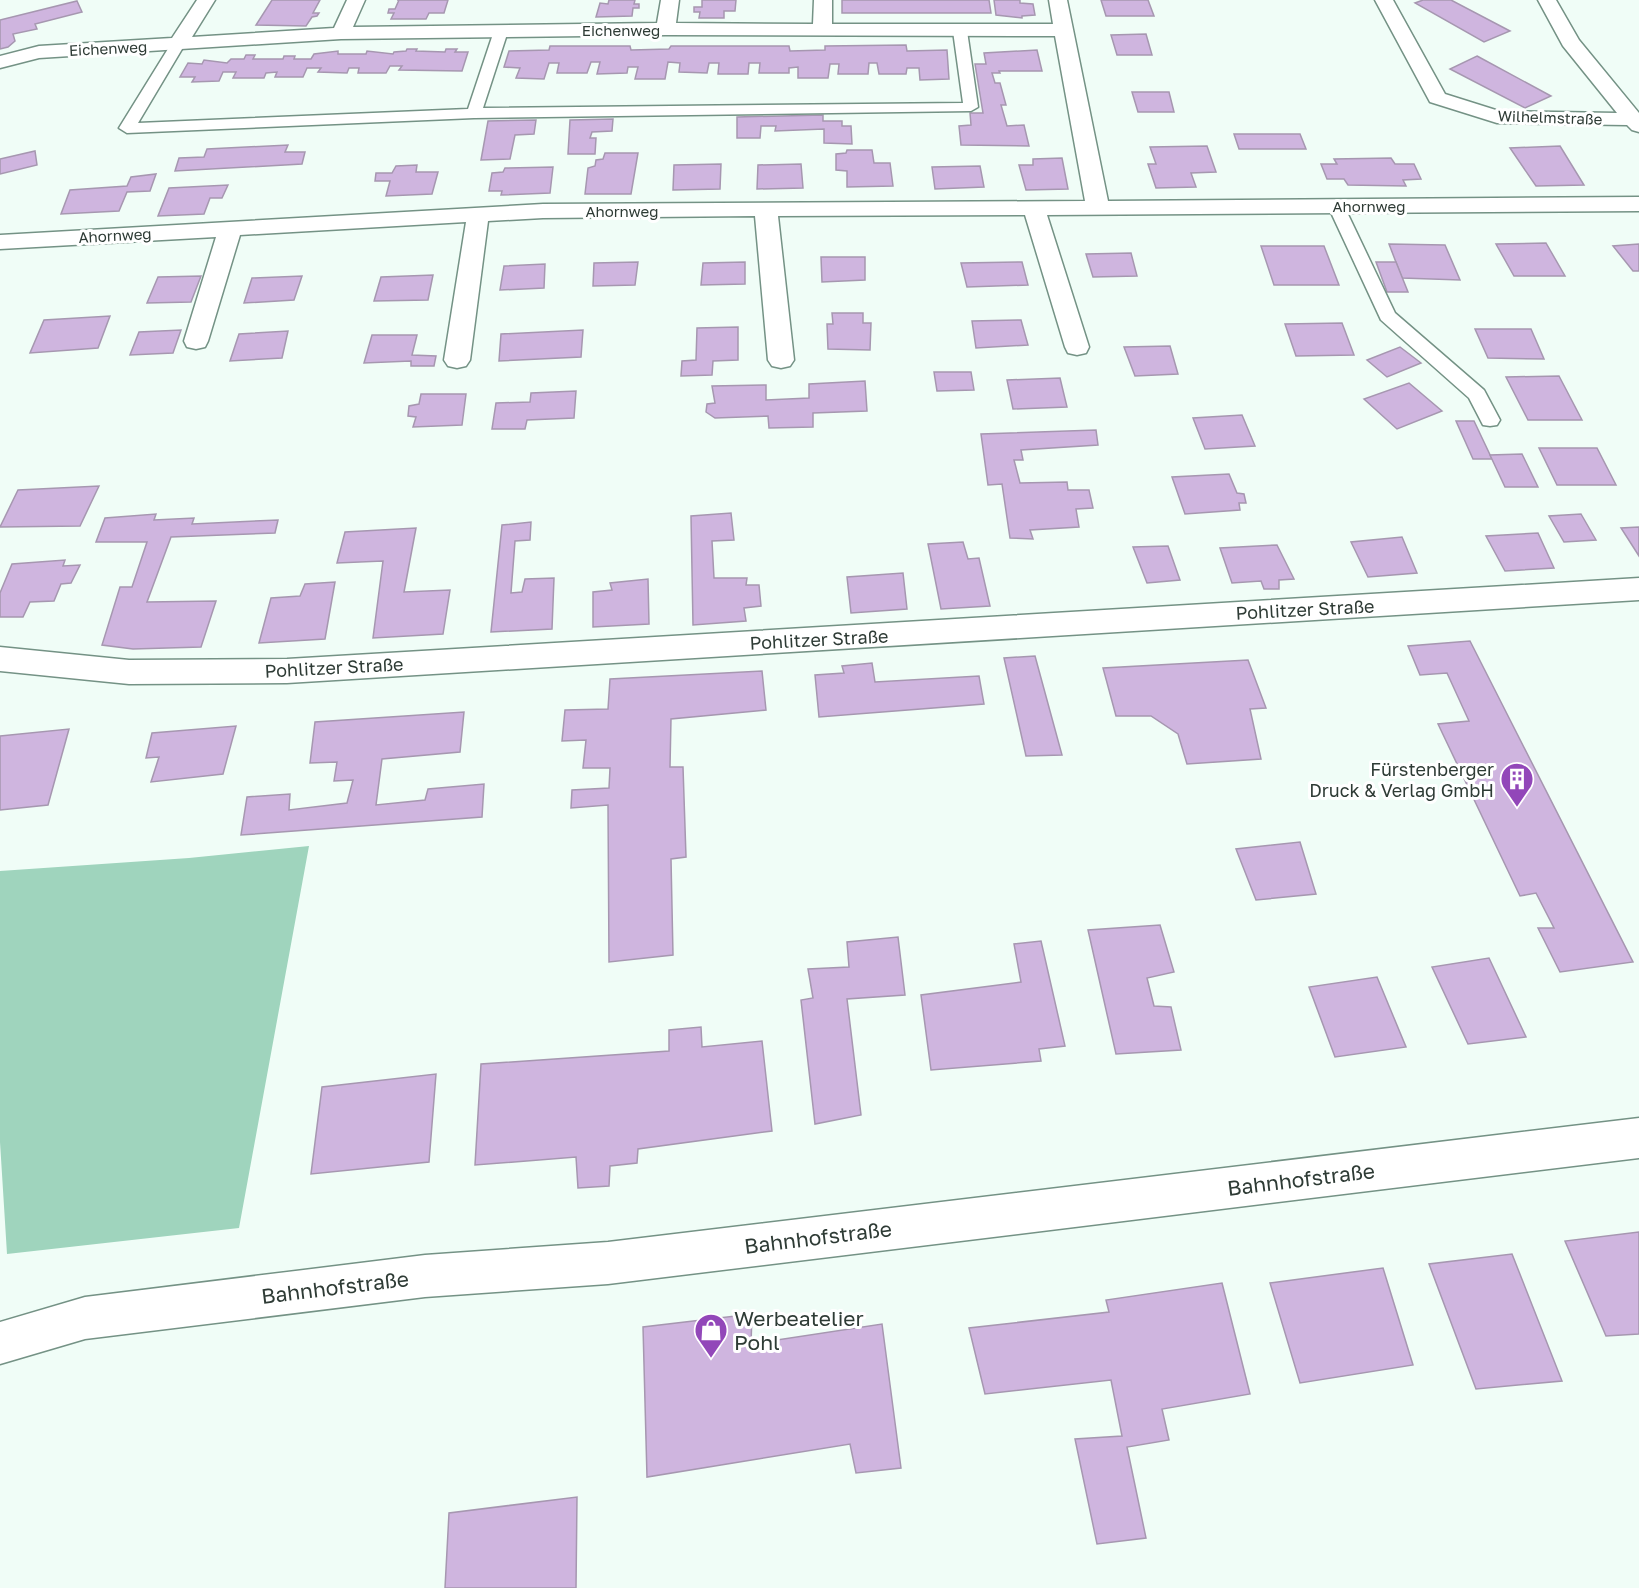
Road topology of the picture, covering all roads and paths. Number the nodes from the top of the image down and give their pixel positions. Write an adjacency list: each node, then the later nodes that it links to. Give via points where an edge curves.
1 (206, 0): 14 (street)
2 (356, 0): 13 (street)
3 (670, 0): 8 (street)
4 (823, 0): 9 (street)
5 (1058, 0): 10 (street)
6 (1384, 0): 19 (street, Wilhelmstraße, via 1437,98 1497,117)
7 (1546, 0): 19 (street, Wilhelmstraße, via 1570,42)
8 (666, 29): 9 (street, Eichenweg); 11 (street, Eichenweg)
9 (822, 30): 12 (street, Eichenweg)
10 (1064, 30): 12 (street, Eichenweg); 22 (street)
11 (501, 31): 13 (street, Eichenweg); 18 (lane)
12 (960, 31): 18 (lane, via 971,107)
13 (341, 33): 14 (street, Eichenweg)
14 (178, 44): 15 (street, Eichenweg); 18 (lane, via 127,128)
15 (39, 52): 16 (street, Eichenweg); 17 (street)
16 (0, 62)
17 (0, 78)
18 (474, 113)
19 (1636, 123)
20 (1639, 204): 21 (street, Ahornweg)
21 (1336, 206): 22 (street, Ahornweg); 32 (lane, via 1387,316 1477,394)
22 (1098, 207): 23 (street, Ahornweg)
23 (1034, 208): 24 (street, Ahornweg); 29 (street)
24 (766, 210): 25 (street, Ahornweg); 31 (street)
25 (478, 215): 26 (street, Ahornweg); 30 (street)
26 (230, 229): 27 (street, Ahornweg); 28 (street)
27 (0, 242)
28 (196, 340)
29 (1077, 347)
30 (457, 360)
31 (780, 360)
32 (1490, 420)
33 (1639, 589): 34 (street, Pohlitzer Straße, via 286,671 129,672)
34 (0, 659)
35 (1639, 1138): 36 (street, Bahnhofstraße, via 608,1263 425,1276 85,1318)
36 (0, 1343)

